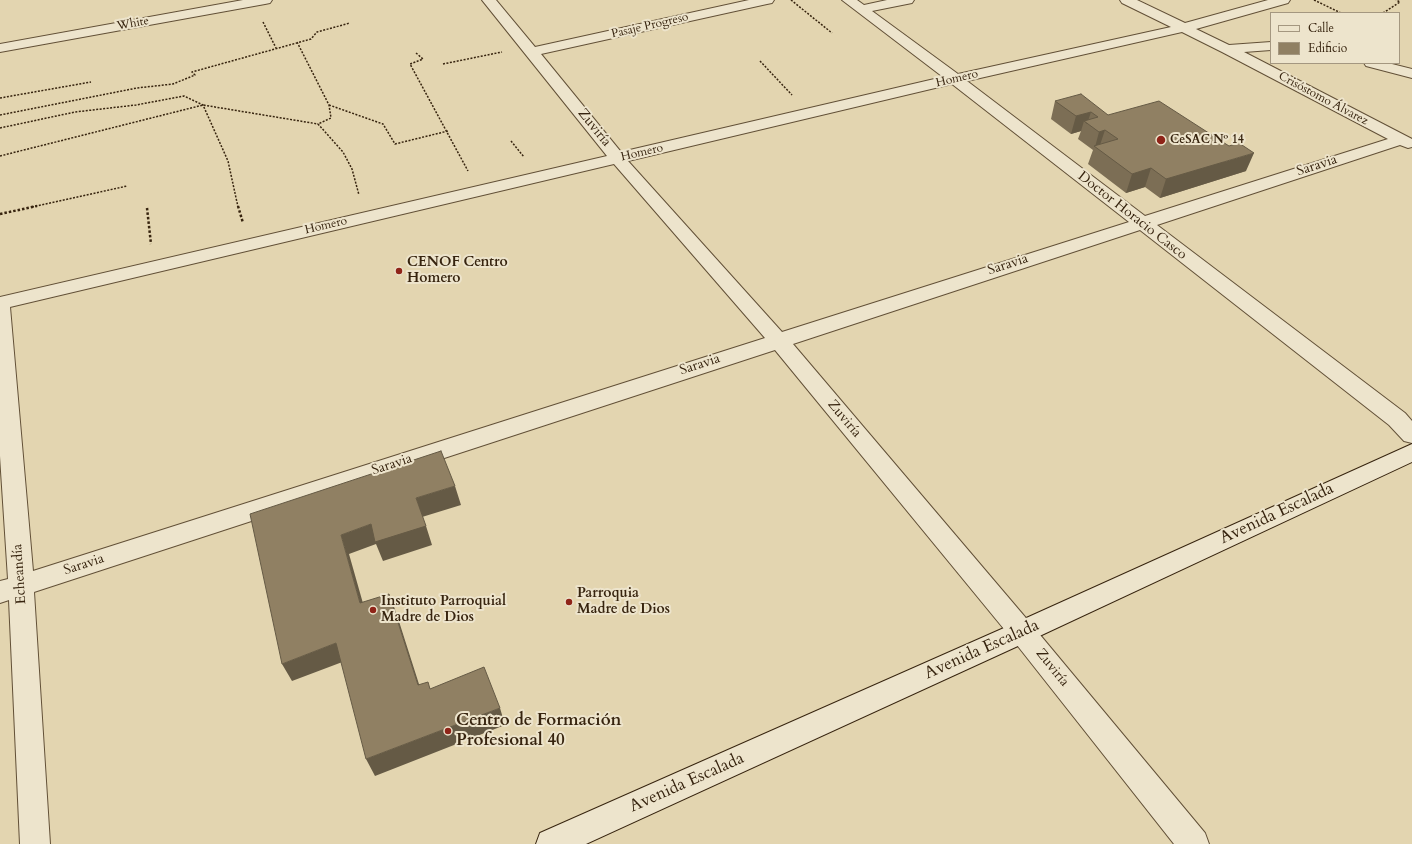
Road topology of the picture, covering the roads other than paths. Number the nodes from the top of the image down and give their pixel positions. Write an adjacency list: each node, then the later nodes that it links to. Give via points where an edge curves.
1 (488, 0): 11 (street, Zuviría)
2 (767, 0): 11 (street, Pasaje Progreso)
3 (907, 0): 7 (street)
4 (1127, 0): 8 (street, Crisóstomo Álvarez)
5 (1283, 0): 8 (street, Homero)
6 (259, 1): 10 (street, White)
7 (855, 5): 15 (street, Doctor Horacio Casco)
8 (1183, 28): 12 (street, Crisóstomo Álvarez); 15 (street, Homero)
9 (1270, 46): 12 (street)
10 (0, 48)
11 (530, 49): 17 (street, Zuviría)
12 (1227, 49): 16 (street, Crisóstomo Álvarez)
13 (1375, 64): 14 (street)
14 (1412, 74)
15 (955, 79): 17 (street, Homero); 18 (street, Doctor Horacio Casco)
16 (1406, 142): 18 (street, Saravia)
17 (618, 158): 19 (street, Homero); 20 (street, Zuviría)
18 (1140, 222): 20 (street, Saravia); 21 (street, Doctor Horacio Casco, via 1397,419)
19 (0, 303): 23 (street, Echeandía)
20 (778, 340): 23 (street, Saravia); 24 (street, Zuviría)
21 (1412, 435)
22 (1412, 452): 24 (street, Avenida Escalada)
23 (11, 588): 25 (street, Echeandía)
24 (1022, 632): 26 (street, Avenida Escalada); 27 (street, Zuviría)
25 (35, 844)
26 (551, 844)
27 (1194, 844)

